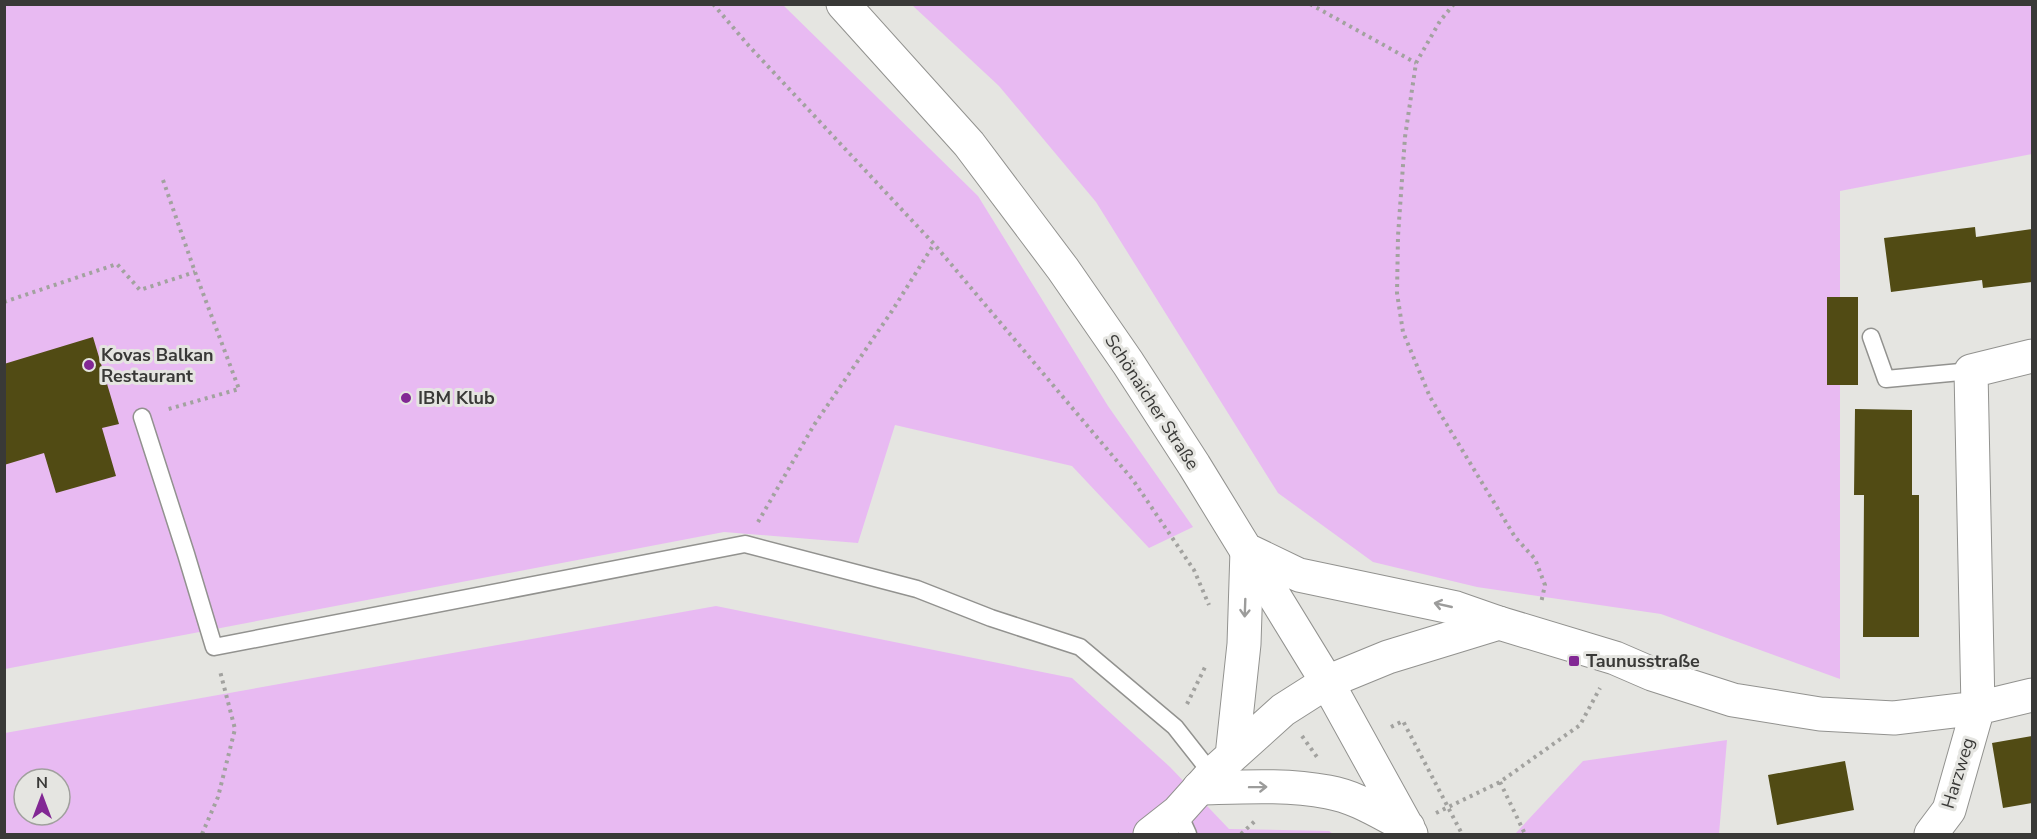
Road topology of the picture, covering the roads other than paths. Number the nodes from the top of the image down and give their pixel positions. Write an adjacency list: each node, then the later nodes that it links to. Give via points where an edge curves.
1 (843, 4): 6 (street, Schönaicher Straße, via 969,144 1063,269 1128,363)
2 (1871, 337): 4 (lane, via 1886,379)
3 (2032, 356): 4 (street)
4 (1971, 371): 10 (street)
5 (142, 417): 11 (lane, via 214,647 745,544 917,590 1080,647 1175,727)
6 (1246, 550): 7 (street, one-way to 6, via 1433,603 1299,575); 8 (street, Schönaicher Straße); 11 (street, one-way to 11, via 1244,644)
7 (1499, 623): 8 (street, via 1388,657); 10 (street, via 1615,658 1733,700 1820,714 1894,718)
8 (1327, 682): 11 (street, via 1283,710); 12 (street, Schönaicher Straße)
9 (2032, 696): 10 (street)
10 (1978, 708): 14 (street, Harzweg, via 1949,810)
11 (1202, 793): 12 (street, one-way to 12, via 1272,787 1328,792 1357,801); 13 (street)
12 (1409, 831)
13 (1150, 834)
14 (1931, 834)

